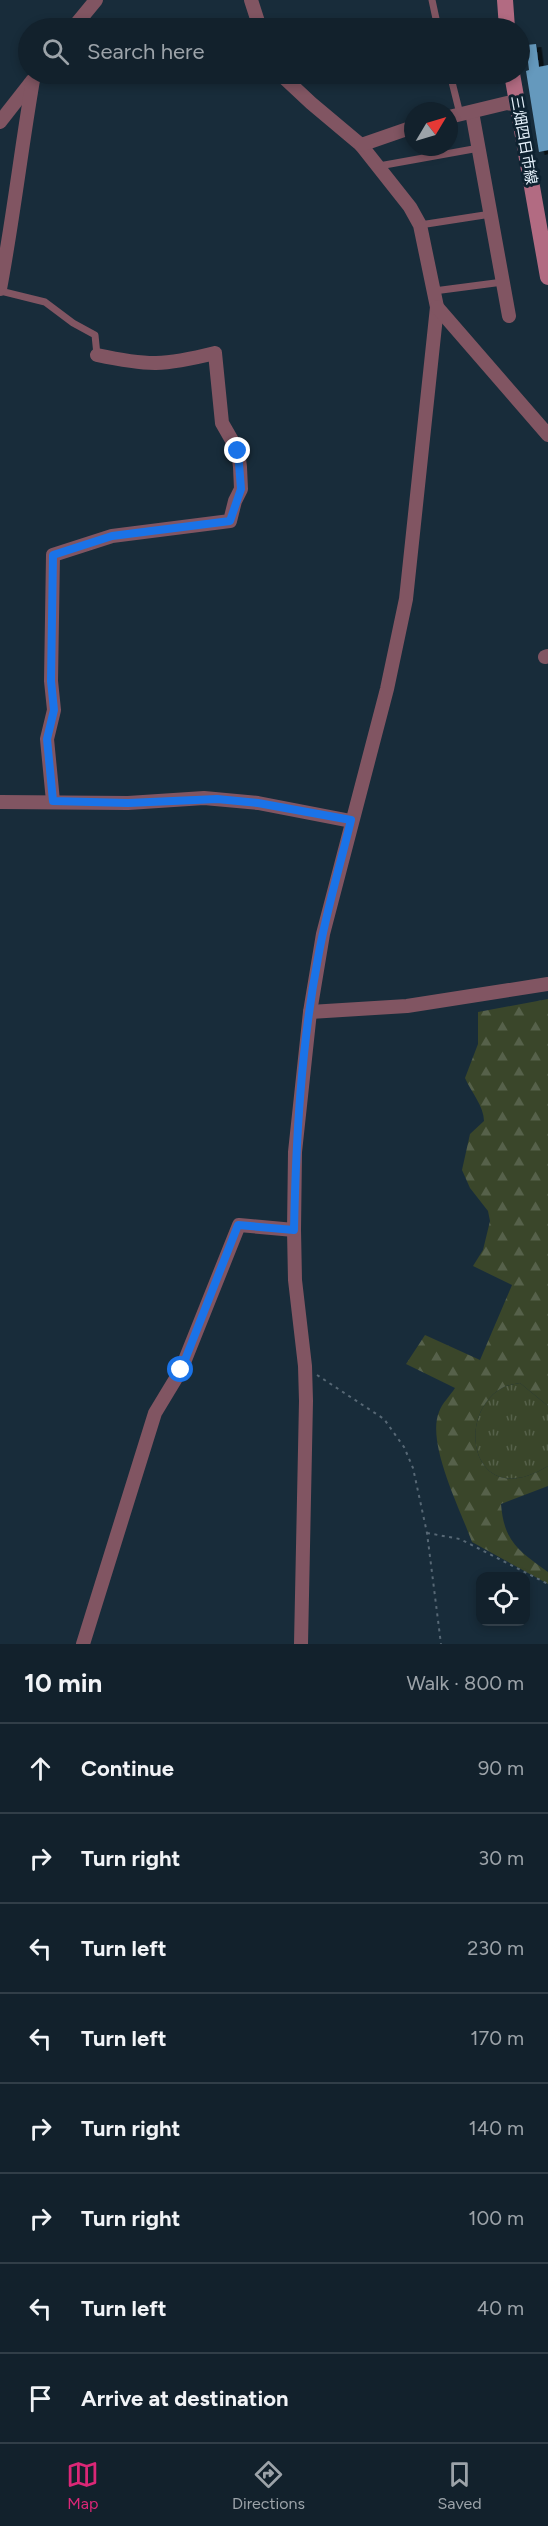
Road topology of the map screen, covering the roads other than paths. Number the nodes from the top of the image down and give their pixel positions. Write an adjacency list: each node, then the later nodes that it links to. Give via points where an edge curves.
1 (251, 0): 6 (street)
2 (432, 0): 7 (lane)
3 (505, 0): 8 (main road)
4 (93, 1): 5 (street)
5 (80, 18)
6 (257, 18)
7 (436, 18)
8 (506, 18)
9 (30, 84): 16 (street)
10 (34, 84): 25 (street)
11 (290, 84): 18 (street)
12 (452, 84): 15 (lane)
13 (514, 84): 14 (main road, 三畑四日市線)
14 (518, 105): 15 (street); 23 (main road, 三畑四日市線)
15 (460, 115): 19 (street)
16 (0, 122)
17 (404, 129): 18 (street)
18 (361, 145): 20 (street)
19 (479, 148): 20 (lane); 21 (street)
20 (379, 166): 22 (street)
21 (491, 214): 22 (lane); 24 (street)
22 (420, 225): 26 (street)
23 (548, 277)
24 (503, 282): 26 (lane); 28 (street)
25 (0, 290): 29 (lane, via 45,302 73,323 90,330 95,335)
26 (434, 291): 27 (street)
27 (437, 307): 30 (street); 33 (street, via 406,599 387,689)
28 (509, 316)
29 (97, 355): 31 (street, via 141,364 178,362 215,353 222,423 238,451 241,489 230,521 112,536 53,555 54,710 47,739)
30 (548, 435)
31 (53, 801): 32 (street); 33 (street, via 128,803 213,798)
32 (0, 802)
33 (351, 820): 35 (street, via 322,934)
34 (548, 984): 35 (street, via 407,1006)
35 (310, 1012): 36 (street, via 295,1152)
36 (294, 1230): 37 (street, via 238,1225 181,1370 155,1413); 38 (street, via 295,1280 305,1366)
37 (83, 1644)
38 (301, 1644)

